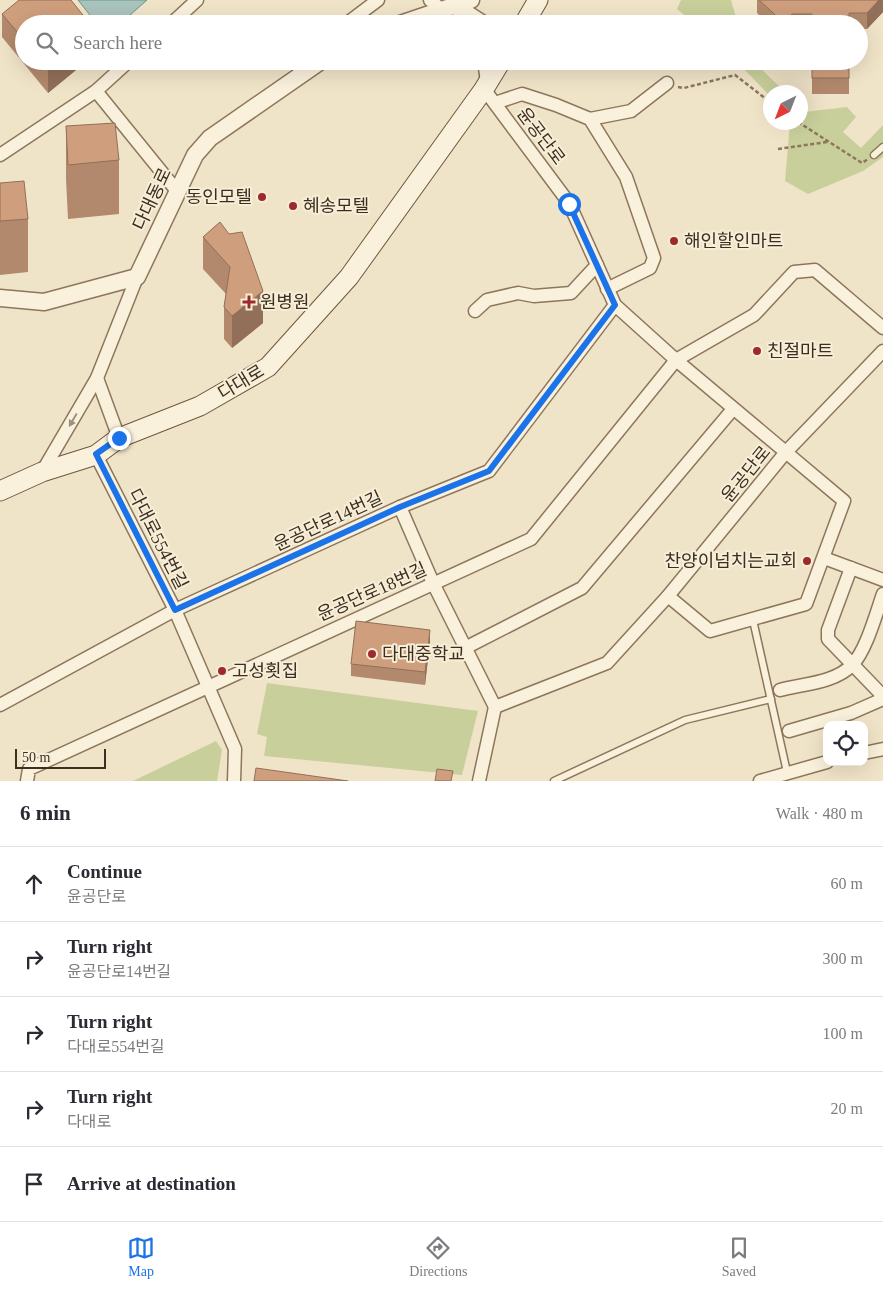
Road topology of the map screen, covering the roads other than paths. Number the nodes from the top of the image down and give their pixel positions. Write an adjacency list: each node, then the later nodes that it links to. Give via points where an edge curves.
1 (197, 0): 6 (street)
2 (378, 0): 7 (street)
3 (471, 0): 5 (street)
4 (538, 0): 10 (main road)
5 (442, 5): 8 (street); 9 (street)
6 (181, 15)
7 (358, 15)
8 (420, 15)
9 (463, 15)
10 (529, 15)
11 (119, 70): 16 (street)
12 (305, 70): 22 (street, 다대동로, via 210,138 195,155)
13 (487, 70): 17 (street)
14 (497, 70): 17 (main road, 다대로)
15 (667, 83): 18 (street, via 631,111)
16 (96, 90): 20 (street); 22 (street)
17 (489, 91): 18 (street, via 522,94); 23 (street, 윤공단로, via 569,204); 34 (main road, 다대로, via 348,277 268,367 200,406)
18 (590, 119): 25 (street, via 626,177 654,258 650,268)
19 (883, 147): 21 (lane)
20 (0, 155)
21 (874, 155)
22 (177, 191): 24 (street, 다대동로)
23 (597, 265): 25 (street, 윤공단로); 28 (street, via 570,294 534,296 518,293 487,300)
24 (136, 277): 26 (street, via 44,302); 32 (street)
25 (607, 288): 27 (street, 윤공단로)
26 (0, 298)
27 (615, 305): 31 (street, 윤공단로); 39 (street, 윤공단로14번길, via 489,471)
28 (475, 311)
29 (883, 328): 31 (street, via 815,270 794,272 754,315)
30 (883, 350): 35 (street)
31 (676, 360): 33 (street, 윤공단로); 43 (street, 윤공단로18번길, via 530,539)
32 (97, 378): 34 (street); 37 (street, one-way to 37)
33 (733, 408): 35 (street, 윤공단로); 48 (street, via 582,588)
34 (119, 438): 36 (main road, 다대로)
35 (786, 452): 40 (street, via 844,501); 45 (street, 윤공단로)
36 (96, 454): 37 (main road, 다대로); 46 (street, 다대로554번길)
37 (42, 472): 38 (main road, 다대로)
38 (0, 491)
39 (400, 507): 43 (street); 46 (street, 윤공단로14번길)
40 (824, 558): 41 (street); 47 (street, via 806,604)
41 (851, 568): 42 (street); 49 (street, via 828,630 828,639)
42 (883, 580)
43 (433, 584): 48 (street); 50 (street, 윤공단로18번길)
44 (883, 594): 49 (street)
45 (668, 596): 47 (street, via 710,631); 55 (street, 윤공단로, via 607,663)
46 (175, 610): 50 (street, 다대로554번길); 54 (street, 윤공단로14번길)
47 (753, 620): 53 (lane)
48 (465, 648): 55 (street)
49 (852, 665): 51 (street, via 839,674); 52 (street)
50 (206, 687): 61 (street, 윤공단로18번길, via 29,769); 62 (street, 다대로554번길, via 235,749)
51 (780, 690)
52 (883, 697): 56 (street, via 875,704 851,713)
53 (771, 699): 60 (lane); 64 (lane, via 685,720)
54 (0, 705)
55 (495, 707): 63 (street)
56 (789, 731)
57 (883, 749): 58 (street)
58 (868, 752)
59 (823, 763): 60 (street)
60 (787, 772): 65 (street)
61 (27, 781)
62 (234, 781)
63 (479, 781)
64 (554, 781)
65 (760, 781)

